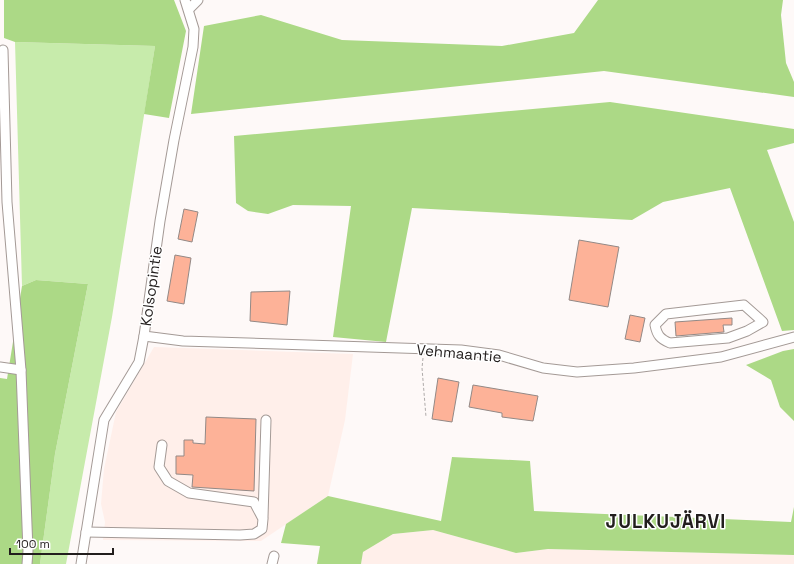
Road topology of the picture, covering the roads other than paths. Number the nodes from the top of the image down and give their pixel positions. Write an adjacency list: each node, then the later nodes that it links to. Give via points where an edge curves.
1 (185, 0): 3 (street, Kolsopintie)
2 (198, 0): 3 (street)
3 (189, 9): 5 (street, Kolsopintie, via 194,29 193,47 160,221)
4 (3, 50): 9 (street, via 7,202)
5 (144, 336): 6 (street, Vehmaantie, via 183,341 461,350 499,355 543,368 577,372 721,357); 13 (street, Kolsopintie, via 138,362 104,420)
6 (794, 337)
7 (670, 343): 7 (street, via 657,334 655,325 666,314 744,305 763,322 728,338)
8 (0, 367): 9 (street)
9 (21, 370): 14 (street)
10 (266, 420): 12 (street)
11 (162, 445): 12 (street, via 159,467 168,481 189,493 254,502)
12 (263, 519): 13 (street, via 262,529 254,534)
13 (86, 532): 15 (street, Kolsopintie)
14 (27, 564)
15 (81, 564)

